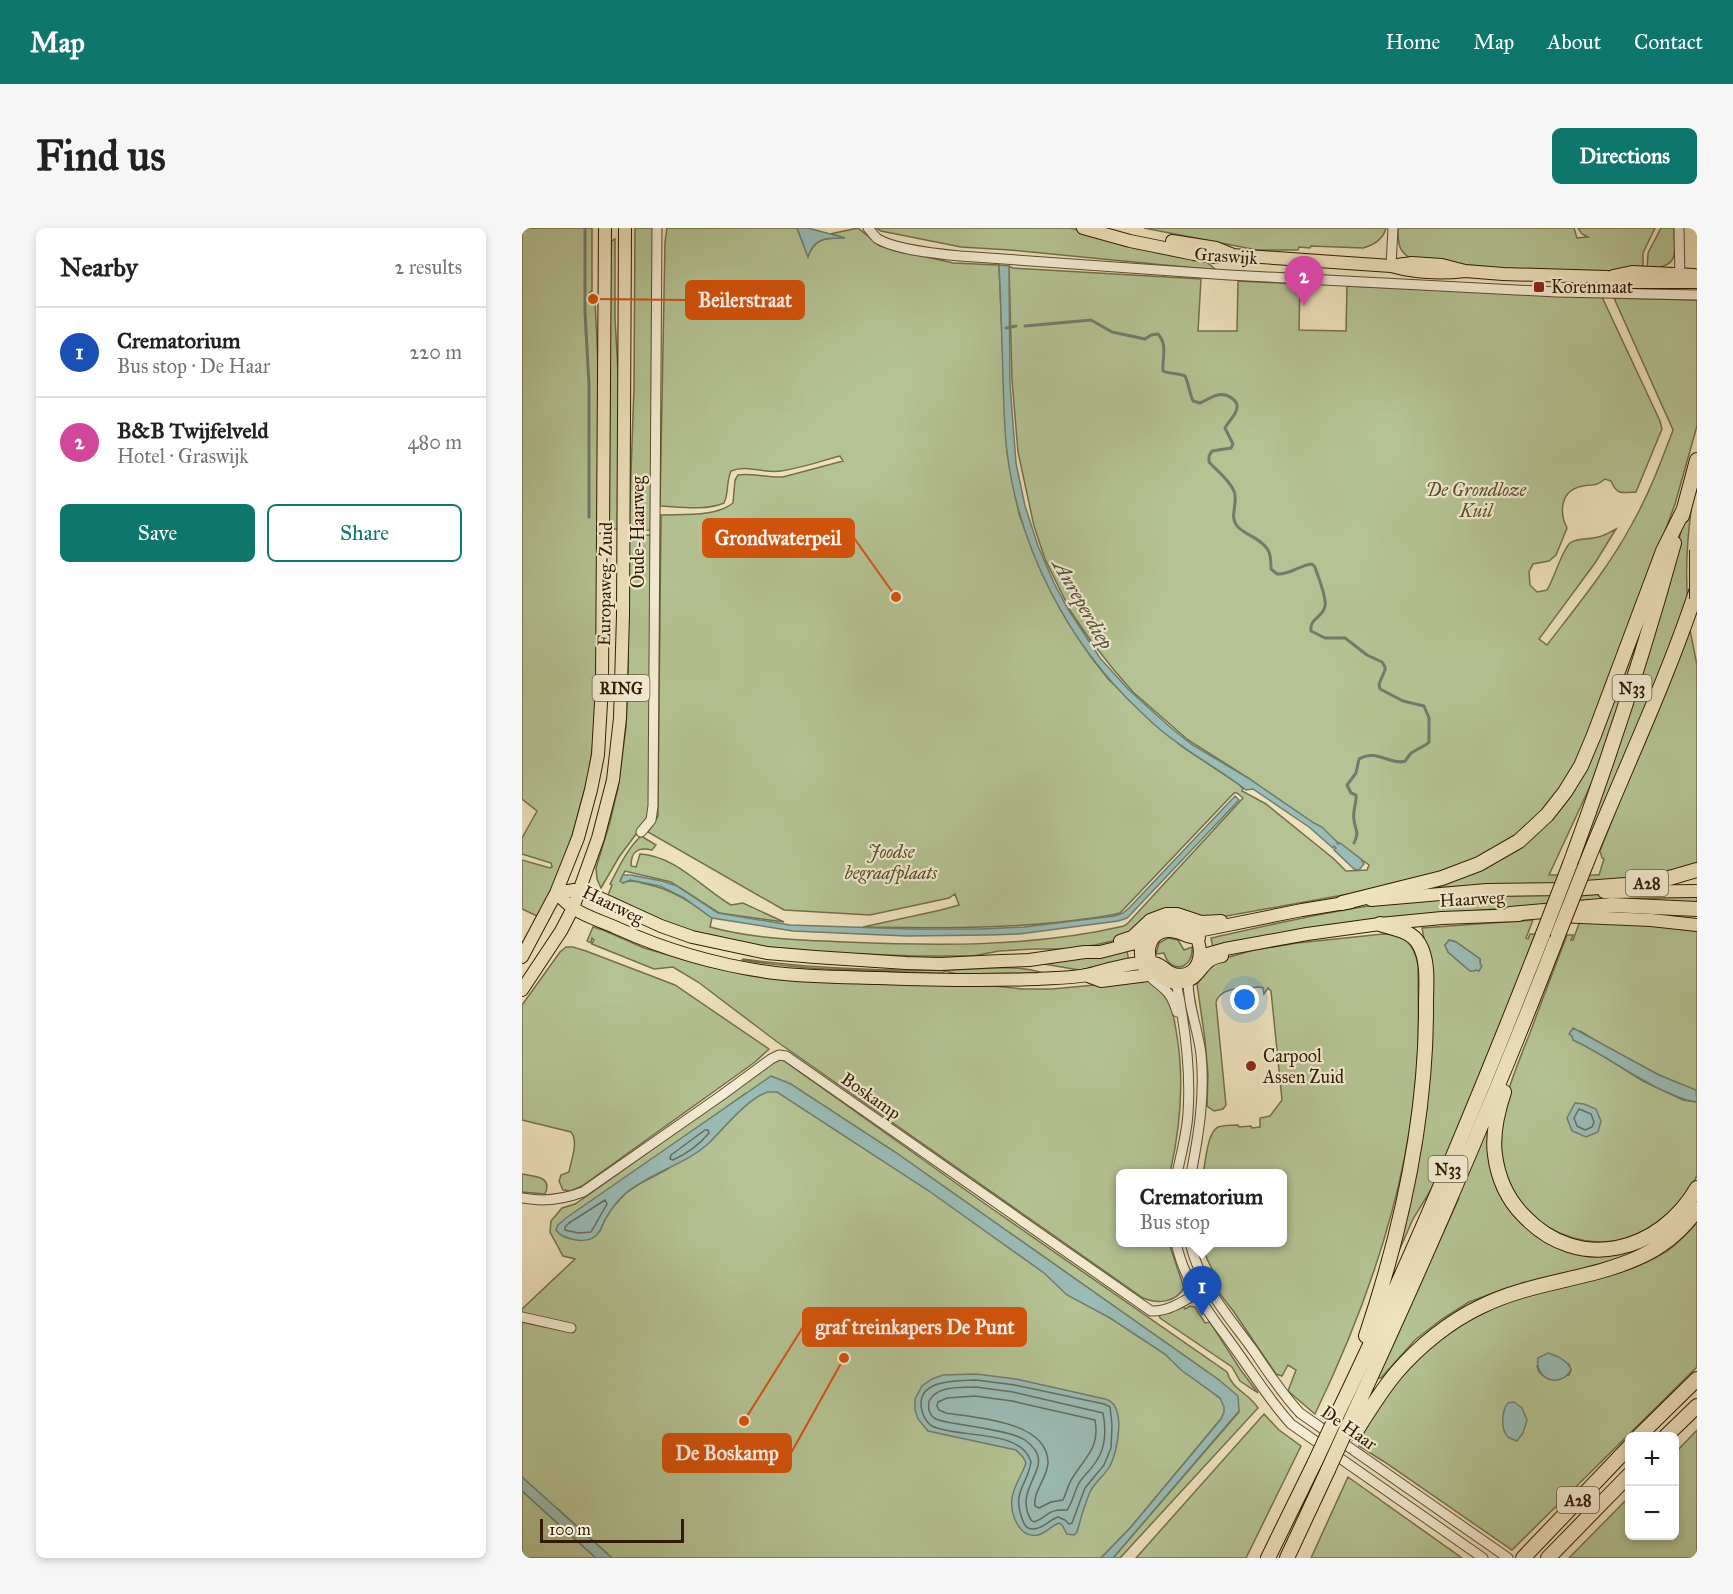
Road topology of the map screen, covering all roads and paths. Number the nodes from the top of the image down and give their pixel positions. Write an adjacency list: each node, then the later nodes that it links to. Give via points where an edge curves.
1 (605, 228): 25 (main road, Europaweg-Zuid / RING, via 601,718 591,790 578,838)
2 (625, 228): 22 (main road, Europaweg-Zuid / RING, via 620,718 613,780)
3 (657, 228): 20 (street, Oude-Haarweg, via 653,814)
4 (868, 228): 14 (street, Graswijk, via 891,244 960,256 1229,275)
5 (1083, 228): 9 (main road, Graswijk, via 1194,254)
6 (1110, 228): 9 (main road, Graswijk, via 1216,248)
7 (1393, 228): 10 (street)
8 (1679, 228): 12 (street)
9 (1232, 255): 10 (main road, Graswijk)
10 (1391, 266): 12 (main road, Graswijk, via 1443,274 1465,271 1606,277 1631,282)
11 (1697, 276): 12 (main road, Graswijk)
12 (1680, 279): 13 (main road, Graswijk)
13 (1697, 282)
14 (1697, 295)
15 (1697, 460): 16 (highway, N33)
16 (1684, 509): 26 (highway, N33, via 1663,552 1581,766 1547,815 1519,841 1479,864 1442,878); 55 (highway, N33, bridge, via 1636,674 1570,864 1462,1135)
17 (1697, 550): 19 (highway, bridge)
18 (1697, 588): 41 (highway, N33, bridge, via 1686,624)
19 (1697, 600)
20 (641, 832)
21 (1697, 870): 23 (highway, A28, via 1652,883)
22 (580, 889): 25 (main road, Haarweg); 27 (main road, Europaweg-Zuid / RING); 34 (main road, Haarweg, via 675,931 767,953 940,964 1029,960 1084,952)
23 (1572, 889): 24 (main road, Haarweg); 26 (main road, Haarweg, via 1487,890)
24 (1697, 891)
25 (556, 893): 27 (main road, Haarweg); 37 (main road, Europaweg-Zuid / RING)
26 (1342, 903): 30 (main road, Haarweg)
27 (573, 908): 38 (main road, Haarweg, via 684,954 777,973 986,980); 40 (main road, Europaweg-Zuid / RING)
28 (1697, 909): 29 (highway, A28, via 1612,905)
29 (1510, 914): 31 (main road, Haarweg); 32 (main road, Haarweg)
30 (1255, 919): 33 (main road, Haarweg, via 1207,922); 33 (main road, Haarweg, via 1232,930)
31 (1380, 924): 35 (main road, Haarweg); 55 (highway, N33, via 1409,933 1422,952 1426,976 1425,1057 1403,1205 1374,1313)
32 (1697, 925)
33 (1194, 930): 34 (main road, Haarweg, via 1177,914 1166,914 1150,920); 36 (main road); 38 (main road, via 1188,937 1177,931 1159,933 1149,948)
34 (1141, 936): 38 (main road)
35 (1251, 945): 36 (main road, Haarweg); 39 (main road, Haarweg, via 1212,959)
36 (1200, 956): 39 (main road)
37 (522, 957)
38 (1148, 968): 39 (main road, via 1165,979); 42 (street, via 1172,997)
39 (1187, 978): 42 (street, via 1181,1006); 44 (street, via 1202,1081 1199,1133)
40 (522, 990)
41 (1527, 1016): 45 (highway, N33, via 1498,1108 1494,1136 1495,1156 1506,1191 1534,1228 1578,1247 1615,1249 1645,1239 1675,1219); 57 (highway, N33)
42 (1184, 1037): 43 (street, via 1188,1113)
43 (1179, 1169)
44 (1192, 1169)
45 (1697, 1188)
46 (522, 1198): 51 (street, Boskamp, via 545,1200 583,1192 779,1055 786,1056 1146,1308 1166,1309)
47 (1697, 1209): 57 (highway, N33, via 1666,1243 1636,1260 1517,1291 1448,1326 1397,1372)
48 (1177, 1247): 51 (street, De Haar)
49 (1191, 1247): 50 (street, De Haar)
50 (1208, 1287): 51 (street); 66 (street, De Haar, via 1300,1413)
51 (1196, 1293): 65 (street, De Haar, via 1272,1403 1291,1424)
52 (522, 1317): 53 (street)
53 (571, 1328)
54 (1697, 1379): 58 (highway)
55 (1344, 1401): 63 (highway, N33, bridge)
56 (1697, 1406): 59 (highway)
57 (1351, 1430): 64 (highway, N33, bridge)
58 (1644, 1432)
59 (1671, 1432)
60 (1625, 1450): 62 (highway, A28)
61 (1625, 1478): 67 (highway, A28)
62 (1525, 1556)
63 (1268, 1558)
64 (1287, 1558)
65 (1483, 1558)
66 (1508, 1558)
67 (1548, 1558)

